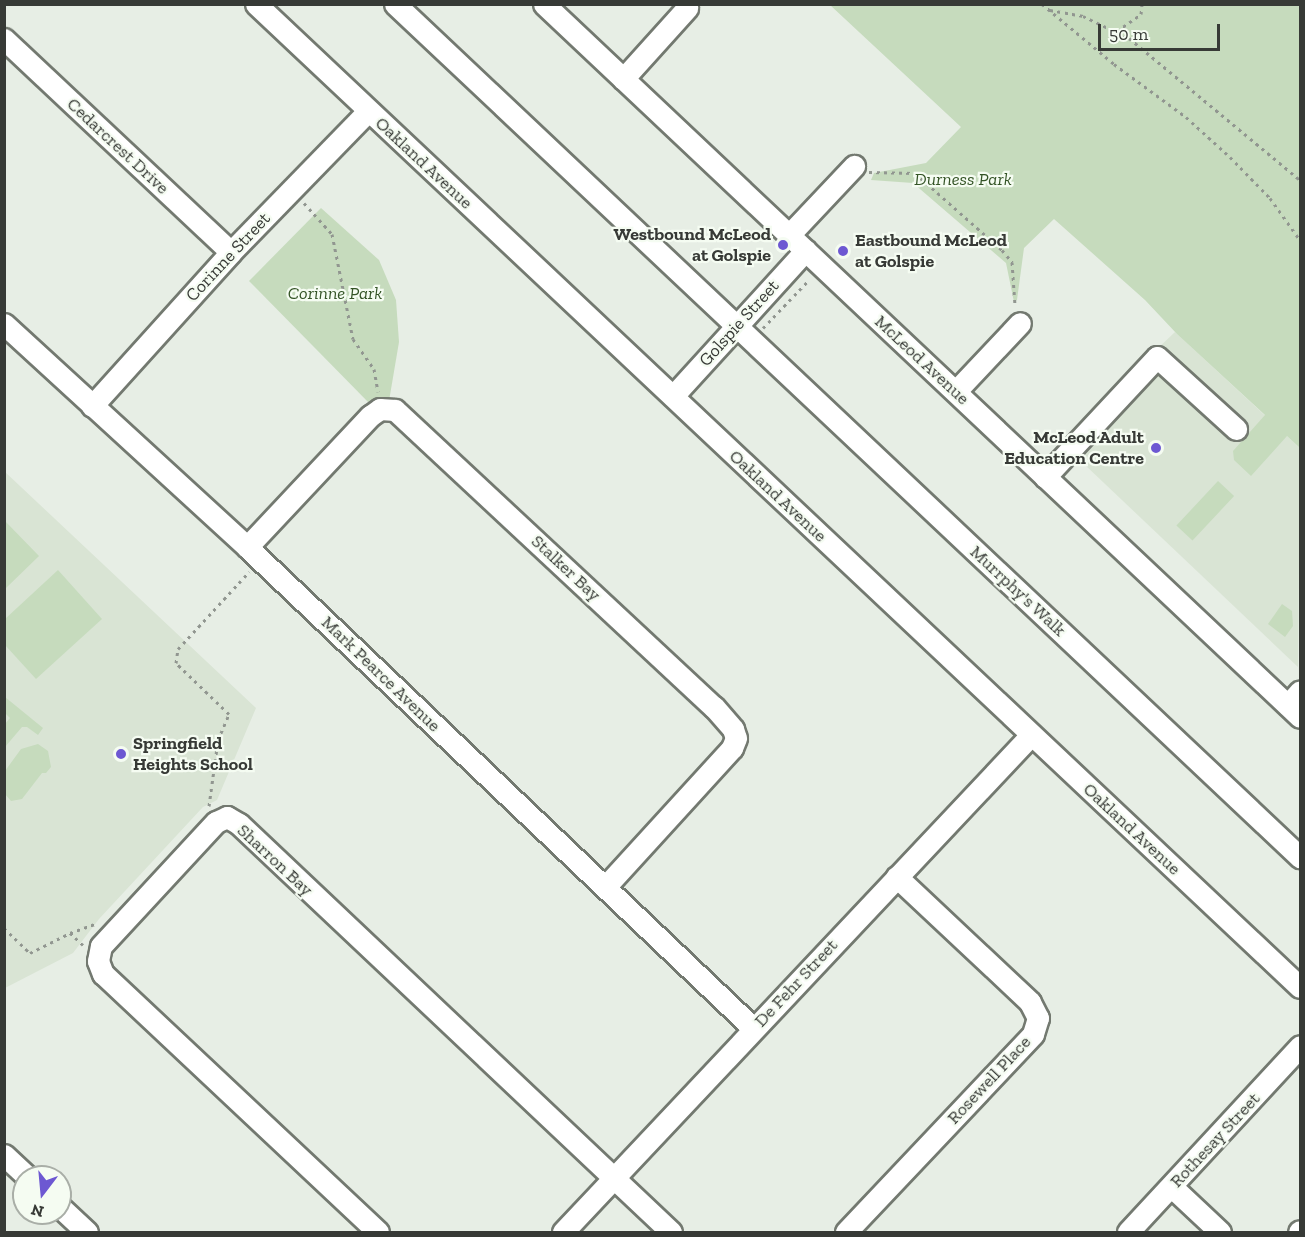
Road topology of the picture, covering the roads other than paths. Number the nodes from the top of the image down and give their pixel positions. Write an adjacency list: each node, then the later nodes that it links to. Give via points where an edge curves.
1 (256, 4): 7 (street, Oakland Avenue)
2 (395, 4): 14 (street, Murrphy's Walk)
3 (544, 4): 6 (street, McLeod Avenue)
4 (687, 8): 6 (street)
5 (4, 39): 11 (street, Cedarcrest Drive)
6 (623, 79): 9 (street, McLeod Avenue)
7 (368, 111): 11 (street, Corinne Street); 16 (street, Oakland Avenue)
8 (854, 166): 9 (street)
9 (789, 235): 10 (street, McLeod Avenue)
10 (806, 250): 14 (street, Golspie Street); 15 (street, McLeod Avenue)
11 (231, 252): 17 (street, Corinne Street)
12 (1020, 322): 15 (street)
13 (4, 324): 17 (street, Mark Pearce Avenue)
14 (737, 325): 16 (street, Golspie Street); 23 (street, Murrphy's Walk)
15 (956, 391): 19 (street, McLeod Avenue)
16 (673, 396): 22 (street, Oakland Avenue)
17 (92, 406): 20 (street, Mark Pearce Avenue)
18 (1236, 429): 19 (street, via 1157,357)
19 (1046, 477): 21 (street, McLeod Avenue)
20 (254, 553): 25 (street, Mark Pearce Avenue); 25 (street, Stalker Bay, via 370,416 380,409 395,410 714,707 736,738 726,758)
21 (1296, 704)
22 (1031, 735): 24 (street, De Fehr Street); 26 (street, Oakland Avenue)
23 (1300, 856)
24 (897, 877): 27 (street, De Fehr Street); 36 (street, Rosewell Place, via 1030,1002 1038,1018 1033,1034)
25 (605, 887): 27 (street, Mark Pearce Avenue)
26 (1300, 987)
27 (753, 1028): 29 (street, De Fehr Street)
28 (1300, 1046): 30 (street, Rothesay Street)
29 (614, 1179): 33 (street, Sharron Bay, via 239,824 227,818 214,824 101,946 98,961 104,974); 34 (street, De Fehr Street); 35 (street, Sharron Bay)
30 (1172, 1187): 37 (street, Rothesay Street); 38 (street)
31 (72, 1219): 32 (street)
32 (87, 1233)
33 (378, 1233)
34 (563, 1233)
35 (671, 1233)
36 (846, 1233)
37 (1128, 1233)
38 (1220, 1233)

